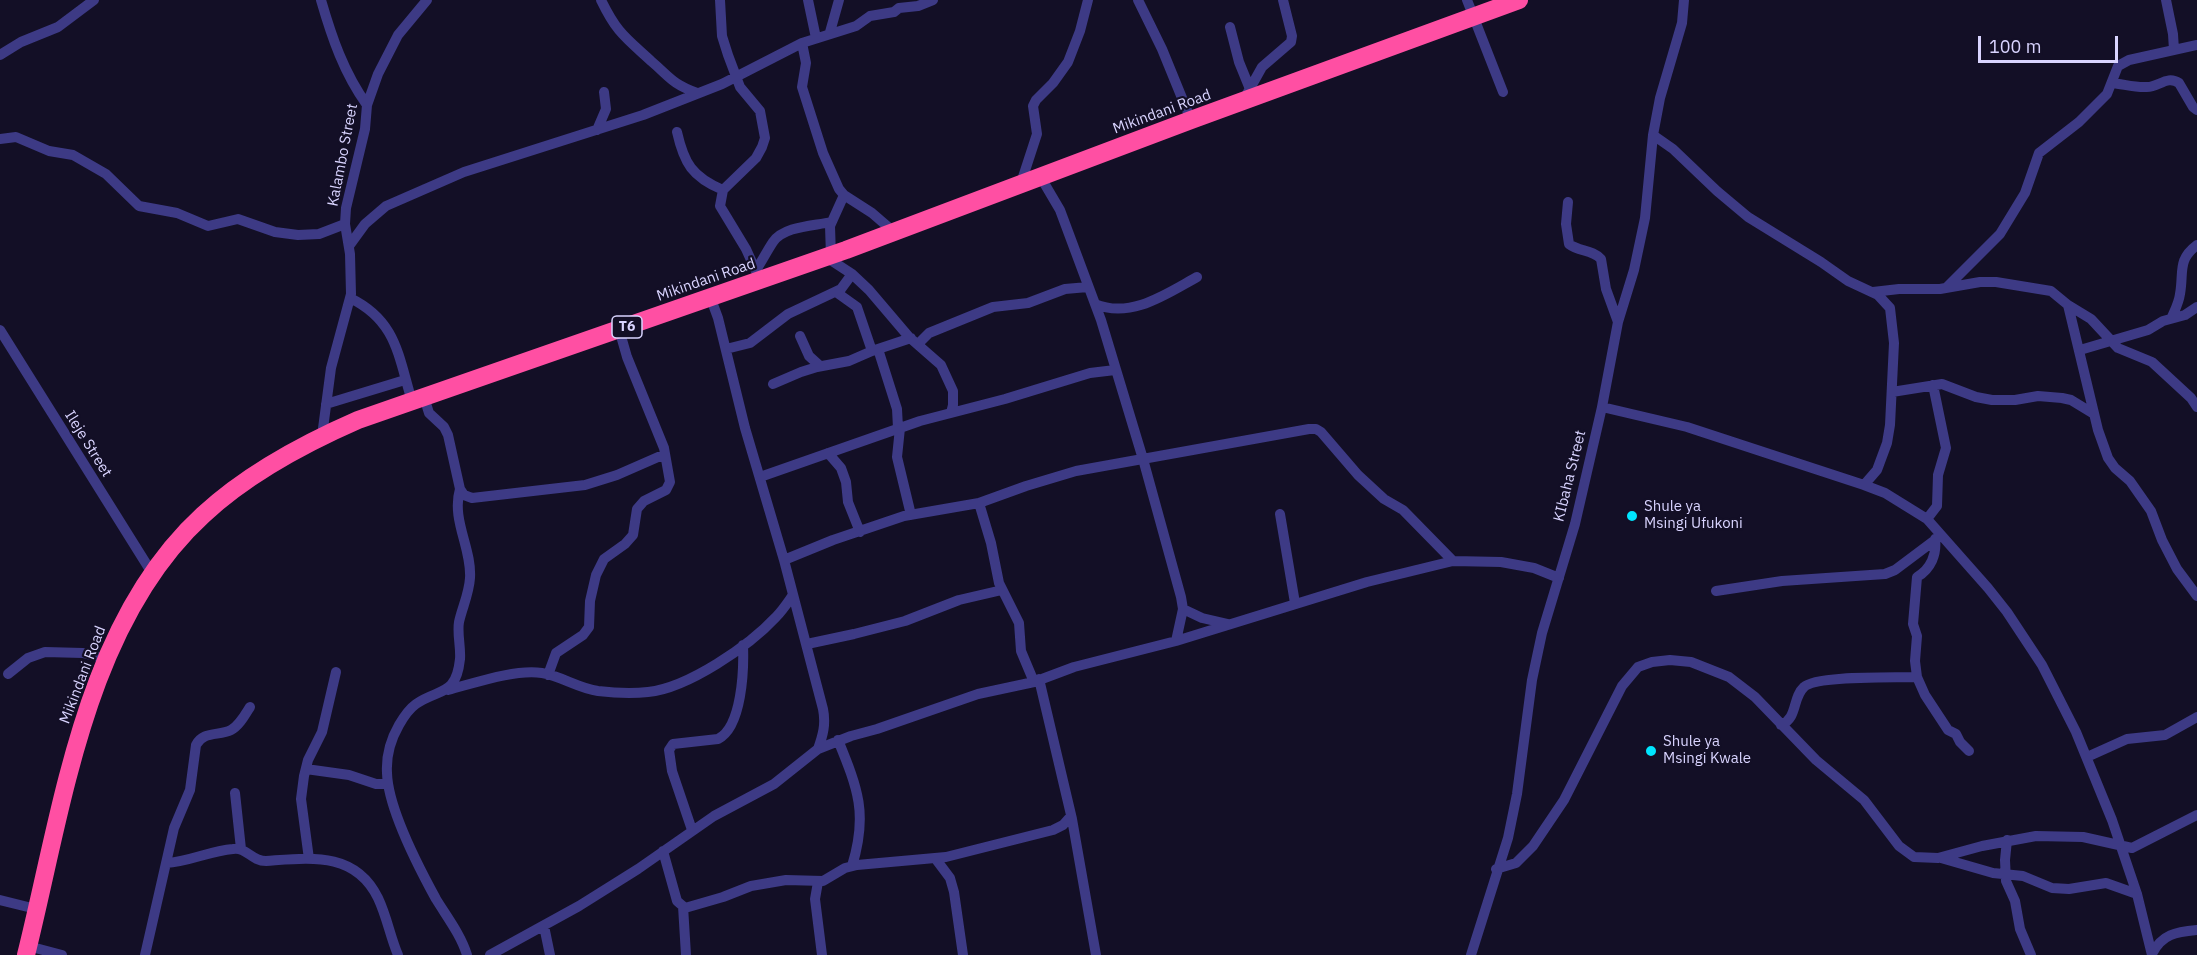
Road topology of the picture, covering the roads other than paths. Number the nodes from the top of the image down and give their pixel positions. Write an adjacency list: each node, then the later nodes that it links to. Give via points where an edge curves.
1 (94, 0): 15 (street)
2 (321, 0): 30 (street, via 346,71)
3 (427, 0): 30 (street, Kalambo Street, via 398,35)
4 (601, 0): 28 (street, via 611,22 630,44 678,86)
5 (720, 0): 24 (street, via 723,36)
6 (808, 0): 19 (street)
7 (839, 0): 18 (street)
8 (933, 0): 18 (street, via 870,16 856,26)
9 (1088, 0): 38 (street, via 1068,62 1034,106 1037,134)
10 (1138, 0): 32 (street)
11 (1283, 0): 29 (street, via 1291,42 1262,67)
12 (1519, 0): 16 (highway, Mikindani Road / T6)
13 (1684, 0): 35 (street, KIbaha Street, via 1682,23)
14 (2166, 0): 22 (street)
15 (81, 6): 23 (street, via 58,27)
16 (1471, 8): 27 (street); 29 (highway, Mikindani Road / T6)
17 (1230, 27): 29 (street)
18 (830, 32): 19 (street)
19 (816, 38): 20 (street)
20 (802, 43): 24 (street); 40 (street, via 806,63 802,87 823,153)
21 (2197, 45): 22 (street)
22 (2174, 50): 25 (street, via 2123,63)
23 (0, 55)
24 (736, 76): 28 (street); 39 (street, via 760,111 765,138 756,158)
25 (2112, 83): 31 (street, via 2147,87 2176,80); 52 (street, via 2107,94 2079,122 2039,153 2028,185 2000,234)
26 (604, 92): 33 (street, via 606,108)
27 (1503, 92)
28 (697, 93): 33 (street)
29 (1247, 95): 32 (highway, Mikindani Road / T6)
30 (367, 105): 43 (street, Kalambo Street, via 366,129)
31 (2197, 110)
32 (1191, 120): 37 (highway, Mikindani Road / T6)
33 (597, 130): 46 (street, via 471,169 386,206 365,224)
34 (677, 132): 39 (street, via 688,166)
35 (1653, 135): 54 (street, via 1748,217 1848,281); 61 (street, KIbaha Street, via 1645,218 1635,270)
36 (0, 139): 43 (street, via 16,137 49,151 73,154 106,174 138,206 177,213 208,226 238,219 275,232 319,234)
37 (1040, 176): 38 (highway, Mikindani Road / T6); 51 (street, via 1060,210)
38 (1021, 183): 44 (highway, Mikindani Road / T6)
39 (723, 190): 49 (street, via 720,206)
40 (844, 195): 42 (street); 44 (street)
41 (1568, 202): 61 (street, via 1569,244 1601,259)
42 (831, 222): 47 (street); 49 (street, via 780,235)
43 (345, 224): 46 (street, Kalambo Street)
44 (894, 232): 47 (highway, Mikindani Road / T6)
45 (2197, 245): 60 (street, via 2183,259 2180,295)
46 (349, 246): 55 (street, Kalambo Street)
47 (828, 257): 48 (street); 49 (highway, Mikindani Road / T6)
48 (852, 274): 53 (street); 65 (street)
49 (758, 275): 56 (highway, Mikindani Road / T6)
50 (1197, 277): 57 (street, via 1141,304 1110,309)
51 (1088, 287): 57 (street); 65 (street, via 1065,289 1028,303 993,308)
52 (1947, 287): 54 (street); 58 (street, via 1985,281 2012,284 2051,291)
53 (836, 292): 67 (street, via 788,314 750,343); 68 (street, via 857,307)
54 (1873, 292): 75 (street, via 1892,313)
55 (350, 298): 72 (street, via 369,307 387,326); 77 (street, Kalambo Street, via 336,344)
56 (711, 299): 62 (highway, Mikindani Road / T6); 67 (street)
57 (1095, 304): 71 (street)
58 (2068, 305): 66 (street, via 2091,319); 69 (street)
59 (2197, 307): 60 (street)
60 (2172, 317): 66 (street, via 2148,330)
61 (1618, 322): 78 (street, KIbaha Street)
62 (619, 329): 76 (highway, Mikindani Road / T6); 85 (street)
63 (0, 330): 98 (street, Ileje Street)
64 (800, 336): 70 (street, via 809,356)
65 (914, 341): 68 (street); 80 (street, via 947,375 953,394)
66 (2110, 341): 69 (street); 79 (street, via 2152,362)
67 (726, 350): 87 (street)
68 (875, 350): 70 (street, via 849,361); 82 (street, via 897,409)
69 (2080, 350): 81 (street)
70 (820, 366): 73 (street)
71 (1115, 370): 80 (street, via 1090,373); 86 (street)
72 (405, 380): 76 (street); 77 (street)
73 (773, 384)
74 (1933, 385): 75 (street); 81 (street, via 1945,384 1992,400 2062,398); 93 (street, via 1946,448 1938,475 1937,506)
75 (1893, 392): 88 (street, via 1887,443 1877,470)
76 (418, 399): 83 (highway, Mikindani Road / T6); 89 (street, via 448,435)
77 (326, 404): 83 (street, Kalambo Street)
78 (1602, 407): 88 (street, via 1687,427); 99 (street, KIbaha Street)
79 (2197, 407)
80 (951, 413): 82 (street)
81 (2094, 414): 103 (street, via 2108,458 2151,511 2177,570)
82 (899, 428): 84 (street); 92 (street, via 897,457)
83 (322, 436): 98 (highway, Mikindani Road / T6, via 243,482 214,505 186,531)
84 (828, 453): 87 (street); 94 (street, via 844,475 848,502)
85 (665, 454): 89 (street, via 617,475 572,488 472,498); 113 (street, via 669,486 644,501 637,509 630,540 604,559 590,601 589,627 556,653)
86 (1143, 459): 90 (street, via 1076,471); 97 (street, via 1316,429 1358,474 1403,510); 105 (street)
87 (760, 477): 96 (street)
88 (1864, 485): 93 (street, via 1886,493)
89 (460, 489): 116 (street, via 457,508 470,562 470,579 459,623 460,662)
90 (980, 503): 92 (street); 100 (street)
91 (1280, 514): 104 (street)
92 (911, 515): 94 (street)
93 (1927, 519): 95 (street)
94 (860, 532): 96 (street)
95 (1938, 537): 101 (street, via 1885,574 1782,581); 114 (street, via 1935,557 1917,577 1913,624 1917,636); 123 (street, via 1988,588 2030,647)
96 (784, 560): 102 (street)
97 (1454, 561): 99 (street, via 1501,562); 104 (street)
98 (152, 573): 110 (highway, Mikindani Road / T6)
99 (1559, 578): 139 (street, KIbaha Street, via 1532,680 1508,838)
100 (1002, 590): 108 (street, via 959,600 905,621); 115 (street, via 1019,623 1021,651)
101 (1716, 591)
102 (794, 595): 108 (street); 109 (street, via 777,617)
103 (2197, 596)
104 (1295, 603): 106 (street)
105 (1183, 609): 106 (street); 107 (street)
106 (1231, 624): 107 (street)
107 (1176, 641): 115 (street)
108 (807, 644): 121 (street, via 825,719)
109 (743, 645): 113 (street, via 697,676 649,692 587,689); 129 (street, via 738,700 730,729 718,739 673,744 669,750)
110 (106, 659): 112 (street, via 83,653 45,652 28,658); 145 (highway, Mikindani Road / T6, via 78,740)
111 (336, 672): 124 (street, via 322,732)
112 (8, 674)
113 (548, 675): 116 (street, via 523,673)
114 (1917, 677): 119 (street, via 1810,682 1799,691 1791,718); 122 (street, via 1948,730)
115 (1036, 680): 120 (street, via 978,694); 128 (street)
116 (448, 690): 125 (street, via 415,705 399,725 388,753)
117 (250, 707): 137 (street, via 232,729 204,736 196,745 190,790 174,828)
118 (2197, 717): 123 (street, via 2165,735 2127,739)
119 (1781, 725): 135 (street, via 1864,800 1905,852 1914,857); 139 (street, via 1744,687 1704,666 1670,660 1638,667 1622,686 1564,800 1533,846 1516,863)
120 (838, 740): 121 (street); 138 (street, via 853,777 861,812)
121 (819, 749): 129 (street, via 774,784)
122 (1969, 751)
123 (2087, 757): 131 (street)
124 (306, 769): 125 (street); 136 (street, via 301,799)
125 (388, 784): 153 (street, via 424,876)
126 (235, 792): 132 (street)
127 (2197, 815): 131 (street, via 2132,848)
128 (1071, 816): 134 (street, via 1053,830); 159 (street)
129 (692, 830): 133 (street)
130 (2007, 840): 131 (street, via 2062,836); 135 (street); 140 (street)
131 (2121, 844): 142 (street)
132 (241, 849): 136 (street, via 261,861); 137 (street)
133 (663, 851): 144 (street, via 674,893); 146 (street)
134 (935, 858): 138 (street); 158 (street, via 950,878)
135 (1938, 858): 140 (street)
136 (309, 859): 152 (street, via 339,863 364,877 379,899)
137 (166, 863): 151 (street)
138 (852, 866): 141 (street)
139 (1496, 869): 160 (street, KIbaha Street)
140 (2006, 874): 142 (street, via 2060,889 2106,883); 161 (street)
141 (818, 882): 144 (street, via 795,880 751,886 712,901); 157 (street, via 815,899)
142 (2138, 894): 149 (street)
143 (0, 900): 145 (street)
144 (683, 906): 156 (street)
145 (36, 909): 148 (highway, Mikindani Road / T6)
146 (544, 926): 154 (street); 155 (street)
147 (2197, 930): 149 (street, via 2166,935)
148 (27, 950): 150 (street)
149 (2152, 954)
150 (62, 955)
151 (145, 955)
152 (398, 955)
153 (467, 955)
154 (490, 955)
155 (550, 955)
156 (686, 955)
157 (822, 955)
158 (963, 955)
159 (1096, 955)
160 (1471, 955)
161 (2031, 955)

